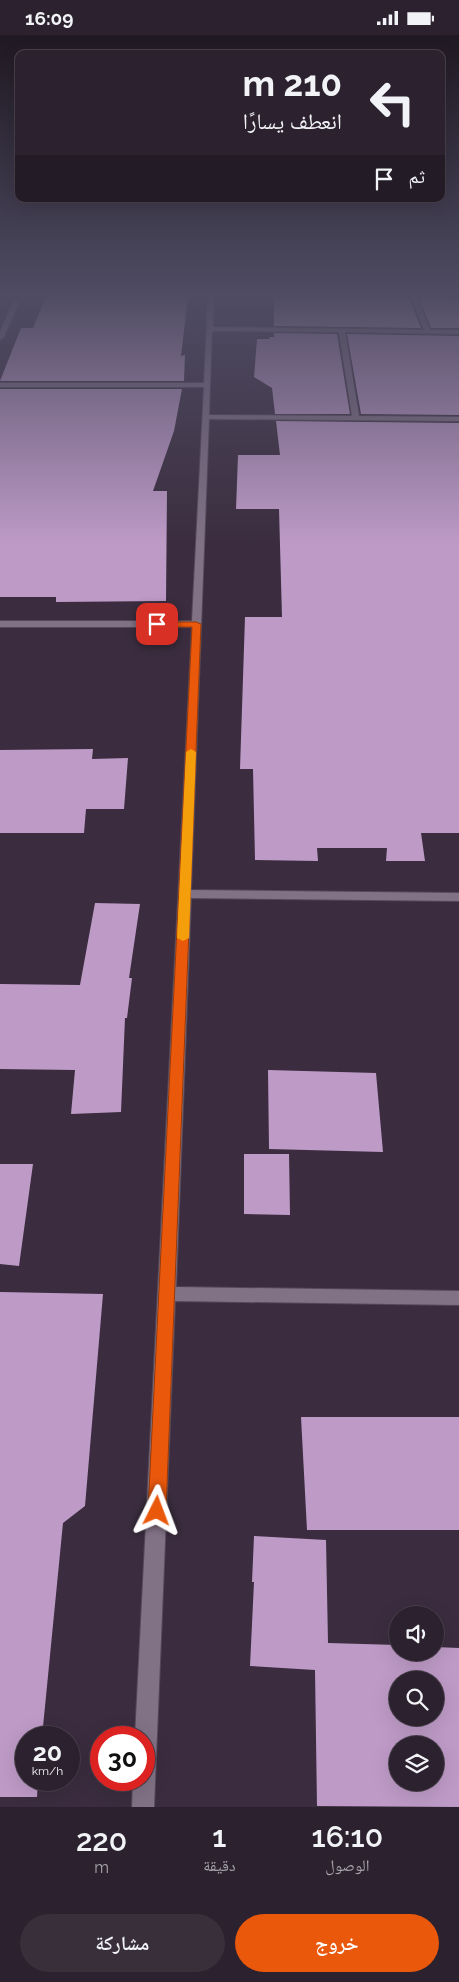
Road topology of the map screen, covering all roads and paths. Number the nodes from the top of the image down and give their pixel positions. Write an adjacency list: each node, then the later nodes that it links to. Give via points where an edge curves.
1 (208, 380): 4 (street)
2 (350, 380): 6 (street)
3 (0, 385): 4 (street)
4 (208, 385): 5 (street)
5 (206, 417): 6 (street); 9 (street)
6 (356, 418): 7 (street)
7 (459, 419)
8 (0, 624): 9 (street)
9 (196, 624): 10 (street)
10 (185, 894): 11 (street); 12 (street)
11 (459, 897)
12 (168, 1294): 13 (street); 14 (street)
13 (459, 1298)
14 (143, 1807)

